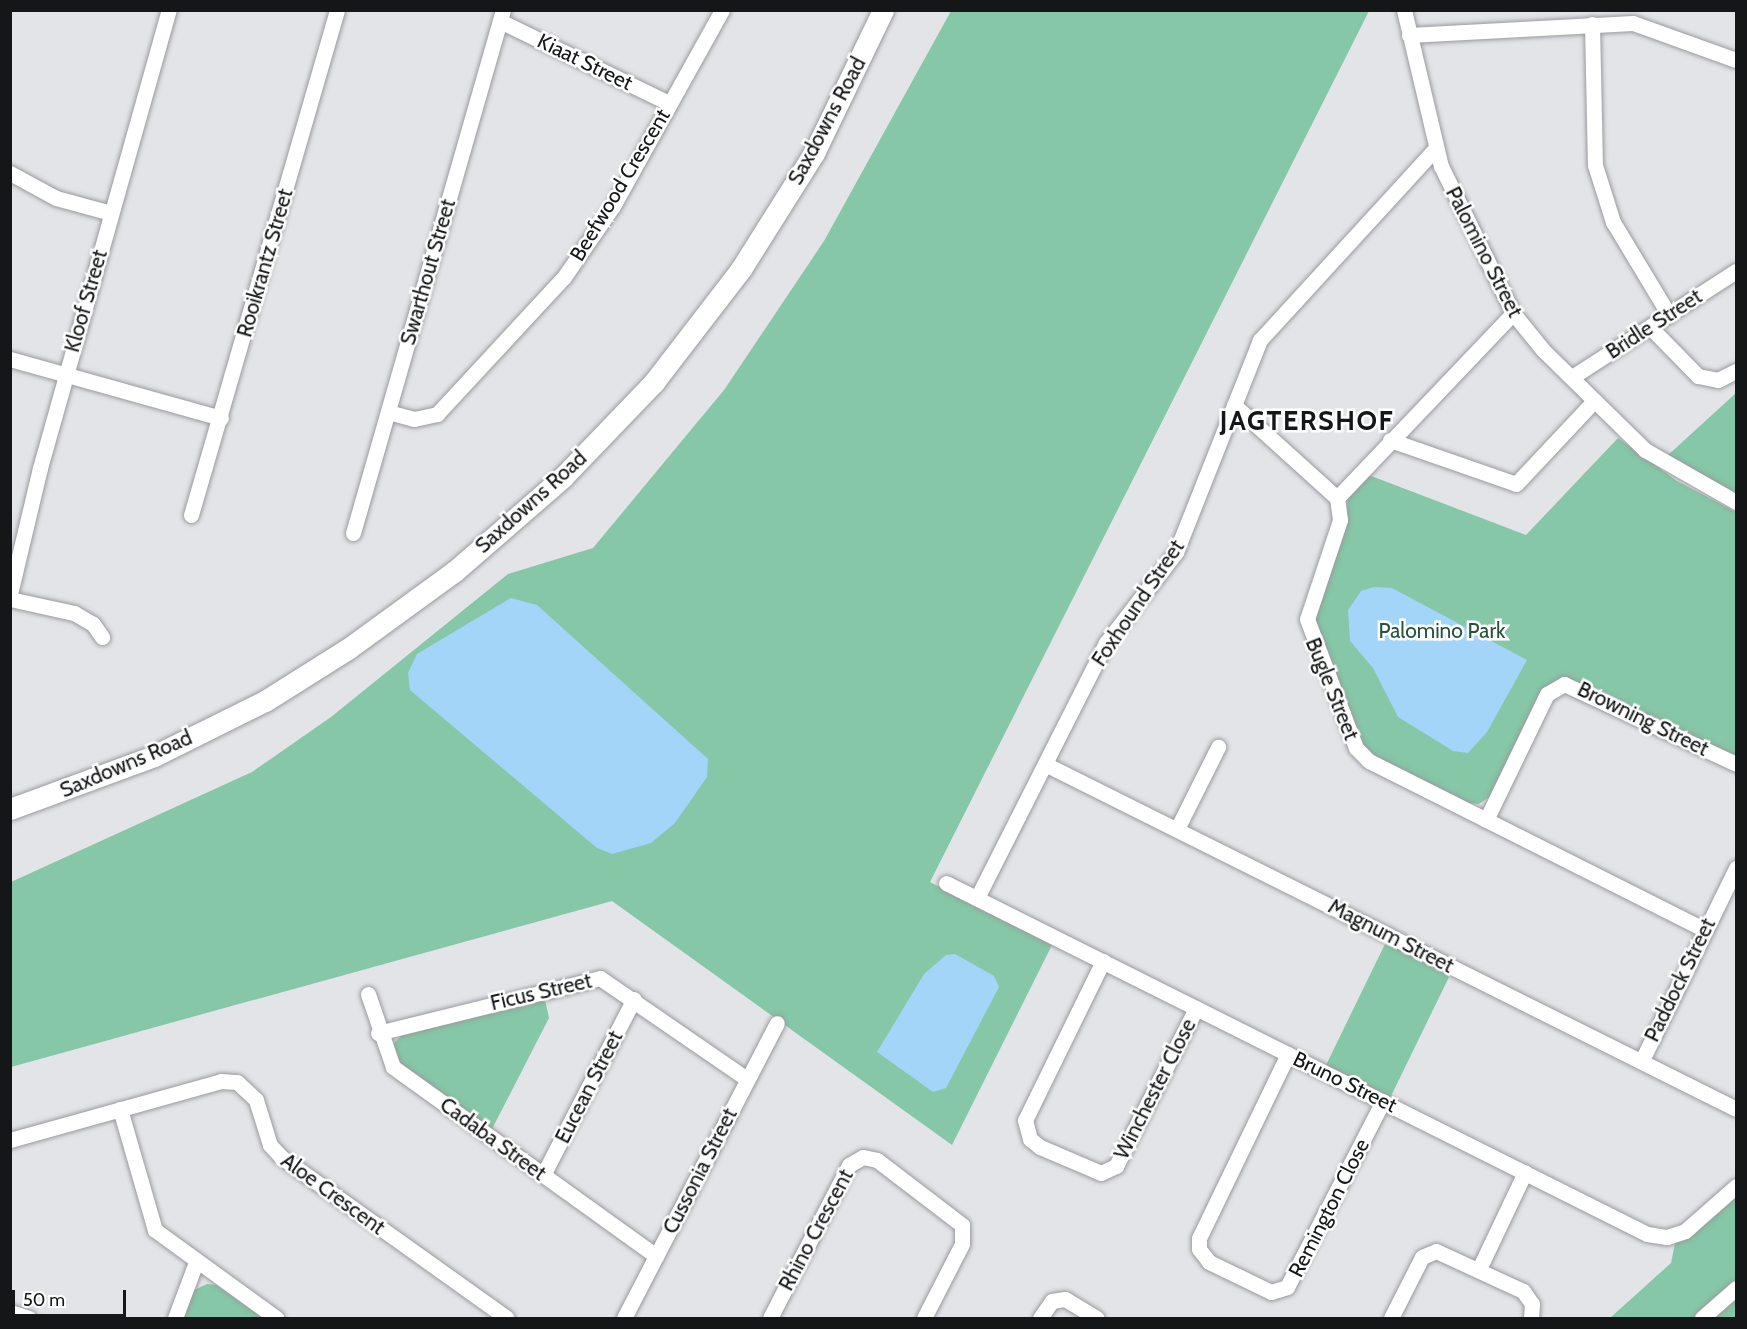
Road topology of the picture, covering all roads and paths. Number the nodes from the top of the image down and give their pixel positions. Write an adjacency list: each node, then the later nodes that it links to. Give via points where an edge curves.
1 (169, 10): 14 (street, Kloof Street)
2 (337, 10): 26 (street, Rooikrantz Street)
3 (722, 10): 11 (street, Beefwood Crescent)
4 (883, 10): 39 (street, Saxdowns Road, via 814,153 741,269 654,382 562,477 455,571 350,648 264,701 154,756)
5 (1404, 10): 9 (street, Palomino Street)
6 (502, 16): 11 (street, Kiaat Street); 25 (street, Swarthout Street)
7 (1635, 16): 8 (street); 10 (street)
8 (1592, 24): 9 (street); 17 (street, via 1595,165 1613,222)
9 (1409, 35): 12 (street, Palomino Street)
10 (1737, 60)
11 (669, 103): 25 (street, Beefwood Crescent, via 590,243 502,349 437,414 414,419)
12 (1436, 148): 16 (street, Palomino Street, via 1450,189); 24 (street, Foxhound Street, via 1268,330)
13 (10, 173): 14 (street, via 56,198)
14 (111, 213): 21 (street, Kloof Street)
15 (1737, 271): 17 (street, Bridle Street)
16 (1513, 313): 22 (street, Palomino Street); 27 (street)
17 (1669, 315): 18 (street, Bridle Street)
18 (1650, 327): 20 (street, via 1698,376 1718,380); 22 (street, Bridle Street)
19 (10, 358): 21 (street)
20 (1737, 371)
21 (66, 374): 26 (street); 32 (street, Kloof Street)
22 (1572, 378): 23 (street, Palomino Street)
23 (1594, 401): 27 (street, via 1516,484); 29 (street, Palomino Street, via 1645,450)
24 (1234, 405): 28 (street); 37 (street, Foxhound Street, via 1176,552 1106,643)
25 (388, 412): 31 (street, Swarthout Street)
26 (221, 418): 30 (street, Rooikrantz Street)
27 (1390, 440): 28 (street)
28 (1337, 498): 40 (street, Bugle Street, via 1340,520 1307,619 1352,740 1369,761)
29 (1737, 502)
30 (191, 515)
31 (353, 534)
32 (16, 543): 33 (street, Kloof Street)
33 (10, 594)
34 (10, 599): 35 (street, via 74,613 93,624)
35 (102, 637)
36 (1218, 747): 41 (street)
37 (1045, 764): 41 (street, Magnum Street); 44 (street, Foxhound Street)
38 (1737, 764): 40 (street, Browning Street, via 1564,684 1547,694)
39 (10, 809)
40 (1486, 820): 45 (street, Bugle Street)
41 (1177, 829): 53 (street, Magnum Street)
42 (1737, 868): 45 (street, Paddock Street)
43 (946, 883): 44 (street, Bruno Street)
44 (977, 898): 46 (street, Bruno Street)
45 (1703, 929): 53 (street, Paddock Street)
46 (1103, 961): 49 (street, Bruno Street); 49 (street, Winchester Close, via 1025,1120 1030,1139 1040,1146 1101,1173 1116,1166)
47 (368, 994): 51 (street, Cadaba Street)
48 (634, 999): 51 (street, Ficus Street, via 606,980 585,978); 54 (street, Ficus Street); 60 (street, Eucean Street)
49 (1196, 1008): 52 (street, Bruno Street)
50 (777, 1023): 54 (street, Cussonia Street)
51 (378, 1033): 60 (street, Cadaba Street, via 393,1067)
52 (1288, 1054): 55 (street, Bruno Street); 55 (street, Remington Close, via 1199,1238 1199,1249 1209,1262 1271,1292 1287,1287)
53 (1642, 1060): 57 (street, Magnum Street)
54 (747, 1079): 62 (street, Cussonia Street)
55 (1383, 1101): 59 (street, Bruno Street)
56 (120, 1109): 58 (street, Aloe Crescent); 63 (street, via 152,1225); 70 (street, Aloe Crescent, via 221,1081 244,1086 256,1100 270,1145 281,1157)
57 (1737, 1109)
58 (10, 1140)
59 (1525, 1172): 61 (street, Bruno Street, via 1660,1237 1685,1231); 64 (street)
60 (543, 1175): 62 (street, Cadaba Street)
61 (1737, 1186)
62 (656, 1256): 71 (street, Cussonia Street)
63 (196, 1262): 68 (street); 69 (street)
64 (1479, 1269): 76 (street, via 1442,1251 1426,1254); 77 (street, via 1527,1295)
65 (1737, 1288): 78 (street)
66 (10, 1312): 67 (street)
67 (29, 1318)
68 (175, 1318)
69 (276, 1318)
70 (504, 1318)
71 (624, 1318)
72 (770, 1318): 73 (street, Rhino Crescent, via 849,1166 863,1157 877,1160 962,1225 962,1244)
73 (924, 1318)
74 (1040, 1318): 75 (street, via 1052,1301 1065,1299)
75 (1097, 1318)
76 (1390, 1318)
77 (1531, 1318)
78 (1702, 1318)

